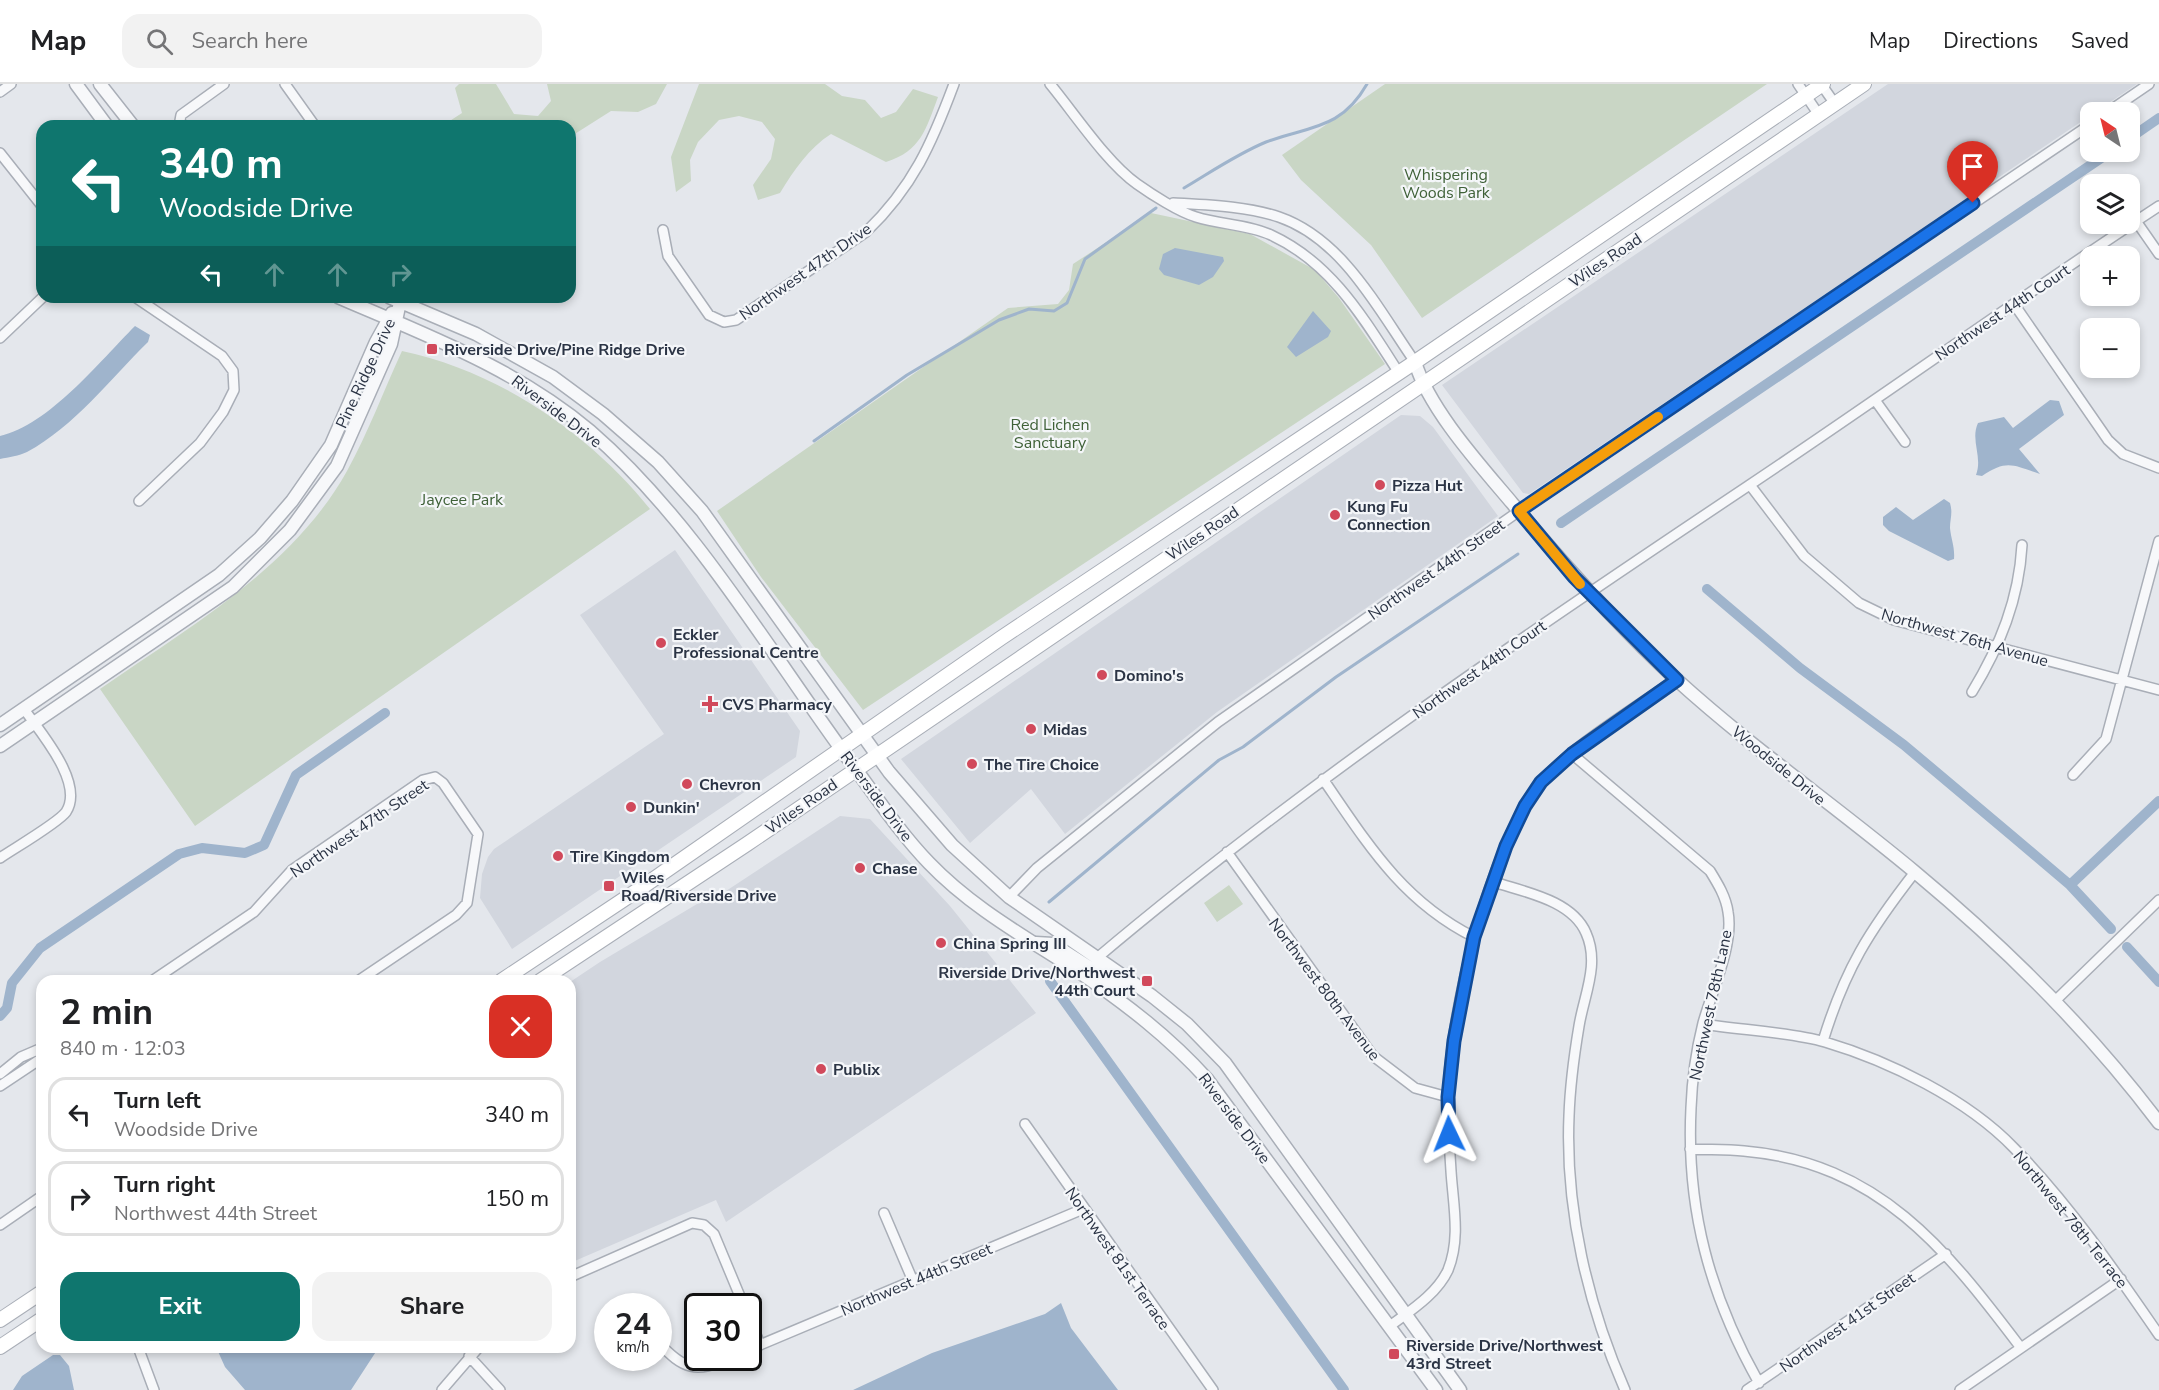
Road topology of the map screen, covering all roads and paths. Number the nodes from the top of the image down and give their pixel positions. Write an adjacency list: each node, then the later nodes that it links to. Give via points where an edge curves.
1 (11, 84): 12 (street)
2 (76, 84): 17 (street)
3 (100, 84): 18 (street)
4 (225, 84): 19 (street, via 181,115)
5 (285, 84): 20 (street)
6 (954, 84): 29 (street, Northwest 47th Drive, via 930,146 885,213 866,232 736,320 724,322 709,315 668,255)
7 (1050, 84): 24 (street, via 1116,164 1136,183)
8 (1798, 84): 13 (street)
9 (1822, 84): 13 (main road, Wiles Road); 15 (street)
10 (1864, 84): 15 (main road, Wiles Road)
11 (2149, 84): 14 (street)
12 (0, 92)
13 (1806, 96): 16 (street); 26 (main road, Wiles Road)
14 (2123, 102)
15 (1835, 104): 16 (main road, Wiles Road)
16 (1819, 115): 30 (main road, Wiles Road)
17 (103, 120)
18 (128, 120)
19 (180, 120)
20 (311, 120)
21 (2080, 131): 49 (street, Northwest 44th Street)
22 (0, 153): 23 (street)
23 (36, 198)
24 (1171, 203): 41 (street, via 1260,213 1314,233 1348,267); 42 (street, via 1194,217 1250,227 1271,235 1322,267 1345,292)
25 (2159, 206): 27 (street, Northwest 44th Court)
26 (1633, 212): 30 (main road); 41 (main road, Wiles Road)
27 (2140, 218)
28 (2140, 227): 32 (street)
29 (663, 230)
30 (1646, 232): 43 (main road, Wiles Road)
31 (2117, 234): 38 (street, Northwest 44th Court)
32 (2159, 254)
33 (37, 303): 40 (street)
34 (144, 303): 48 (street, via 222,356 233,371 234,390 200,443)
35 (352, 303): 39 (street, Riverside Drive)
36 (396, 303): 39 (street, Pine Ridge Drive)
37 (406, 303): 61 (street, Riverside Drive, via 476,334 553,377 658,462 702,511)
38 (2014, 304): 44 (street, Northwest 44th Court); 46 (street, via 2108,440 2123,454)
39 (393, 320): 58 (street, Pine Ridge Drive, via 331,445 260,538 219,575); 59 (street, Pine Ridge Drive, via 391,344 337,466 290,530 233,587); 63 (street, Riverside Drive, via 469,352 538,393 589,431 638,477 694,545)
40 (0, 339)
41 (1415, 362): 42 (main road, Wiles Road); 43 (street, Woodside Drive)
42 (1399, 373): 43 (street, Woodside Drive); 61 (main road, Wiles Road)
43 (1422, 384): 49 (street, Woodside Drive); 64 (main road, Wiles Road)
44 (1875, 400): 45 (street); 47 (street, Northwest 44th Court)
45 (1905, 442)
46 (2159, 468)
47 (1750, 485): 52 (street, Northwest 44th Court); 53 (street, Northwest 76th Avenue, via 1804,556 1858,603 1894,620)
48 (139, 501)
49 (1519, 511): 52 (street, Woodside Drive); 73 (street, Northwest 44th Street, via 1199,736 1037,868)
50 (2159, 541): 55 (street)
51 (2022, 545): 53 (street, via 2005,632)
52 (1588, 593): 54 (street, Woodside Drive); 68 (street, Northwest 44th Court)
53 (1996, 648): 55 (street, Northwest 76th Avenue); 57 (street)
54 (1677, 680): 65 (street); 71 (street, Woodside Drive)
55 (2121, 681): 56 (street, Northwest 76th Avenue); 67 (street, via 2106,739)
56 (2159, 690)
57 (1972, 692)
58 (24, 709): 59 (street); 60 (street, Pine Ridge Drive)
59 (34, 723): 62 (street, Pine Ridge Drive); 70 (street, via 64,770 70,800 65,813)
60 (0, 725)
61 (862, 732): 63 (main road, Wiles Road); 64 (street, Riverside Drive)
62 (0, 746)
63 (841, 749): 66 (street, Riverside Drive); 80 (main road, Wiles Road)
64 (877, 754): 66 (main road, Wiles Road); 73 (street, Riverside Drive, via 935,827 975,869)
65 (1572, 754): 72 (street, via 1541,782 1525,806); 84 (street, Northwest 78th Lane, via 1710,871 1722,890 1729,914 1728,938)
66 (855, 768): 76 (street, Riverside Drive, via 930,863 963,894); 81 (main road, Wiles Road)
67 (2073, 775)
68 (1323, 779): 69 (street, Northwest 44th Court); 75 (street, via 1371,848 1408,892 1443,922)
69 (1227, 852): 77 (street, Northwest 44th Court); 90 (street, Northwest 80th Avenue, via 1373,1056 1416,1088)
70 (0, 858)
71 (1915, 872): 83 (street, Woodside Drive); 85 (street, via 1877,920 1852,962)
72 (1494, 882): 75 (street); 122 (street, via 1571,913 1585,931 1592,949 1592,969 1572,1072 1569,1118 1573,1209 1597,1316)
73 (1009, 897): 77 (street, Riverside Drive)
74 (2159, 900): 83 (street)
75 (1474, 937): 90 (street, via 1454,1041)
76 (1034, 943): 82 (street, via 1053,944 1114,982); 107 (street, Riverside Drive, via 1177,1045 1207,1078)
77 (1097, 958): 82 (street, Riverside Drive)
78 (161, 975): 79 (street, Northwest 47th Street, via 254,912 292,870 423,780 435,777 478,834 467,903 456,915)
79 (367, 975)
80 (510, 975)
81 (549, 975)
82 (1132, 982): 104 (street, Riverside Drive, via 1187,1024 1225,1063)
83 (2055, 1001): 91 (street, Woodside Drive)
84 (1703, 1024): 85 (street, Northwest 78th Terrace); 93 (street, Northwest 78th Lane, via 1695,1064)
85 (1822, 1041): 100 (street, Northwest 78th Terrace, via 1879,1062 1975,1115 2013,1146)
86 (36, 1051): 88 (street)
87 (36, 1062): 89 (street)
88 (0, 1074)
89 (0, 1086)
90 (1448, 1097): 104 (street, via 1454,1249 1447,1271 1431,1293)
91 (2159, 1123)
92 (1025, 1124): 95 (street, Northwest 81st Terrace)
93 (1690, 1149): 98 (street, via 1746,1151 1796,1161 1846,1179 1884,1200); 115 (street, Northwest 78th Lane, via 1697,1221 1711,1279 1734,1338)
94 (36, 1200): 97 (street)
95 (1083, 1209): 101 (street, Northwest 44th Street); 119 (street, Northwest 81st Terrace)
96 (884, 1213): 101 (street)
97 (0, 1225)
98 (1946, 1254): 111 (street); 115 (street, Northwest 41st Street)
99 (576, 1274): 102 (street, via 692,1223 704,1225 714,1234)
100 (2121, 1279): 108 (street, Northwest 78th Terrace); 111 (street)
101 (913, 1281): 109 (street, Northwest 44th Street)
102 (739, 1293)
103 (36, 1296): 105 (main road)
104 (1405, 1314): 107 (street); 121 (street, Riverside Drive)
105 (0, 1320)
106 (36, 1323): 110 (main road)
107 (1390, 1326): 120 (street, Riverside Drive)
108 (2159, 1335)
109 (762, 1343)
110 (0, 1347)
111 (2021, 1348): 124 (street)
112 (140, 1353): 116 (street)
113 (473, 1353): 114 (street)
114 (470, 1356): 117 (street); 118 (street)
115 (1759, 1383): 123 (street, Northwest 41st Street)
116 (154, 1390)
117 (442, 1390)
118 (500, 1390)
119 (1213, 1390)
120 (1436, 1390)
121 (1460, 1390)
122 (1625, 1390)
123 (1747, 1390)
124 (1960, 1390)

